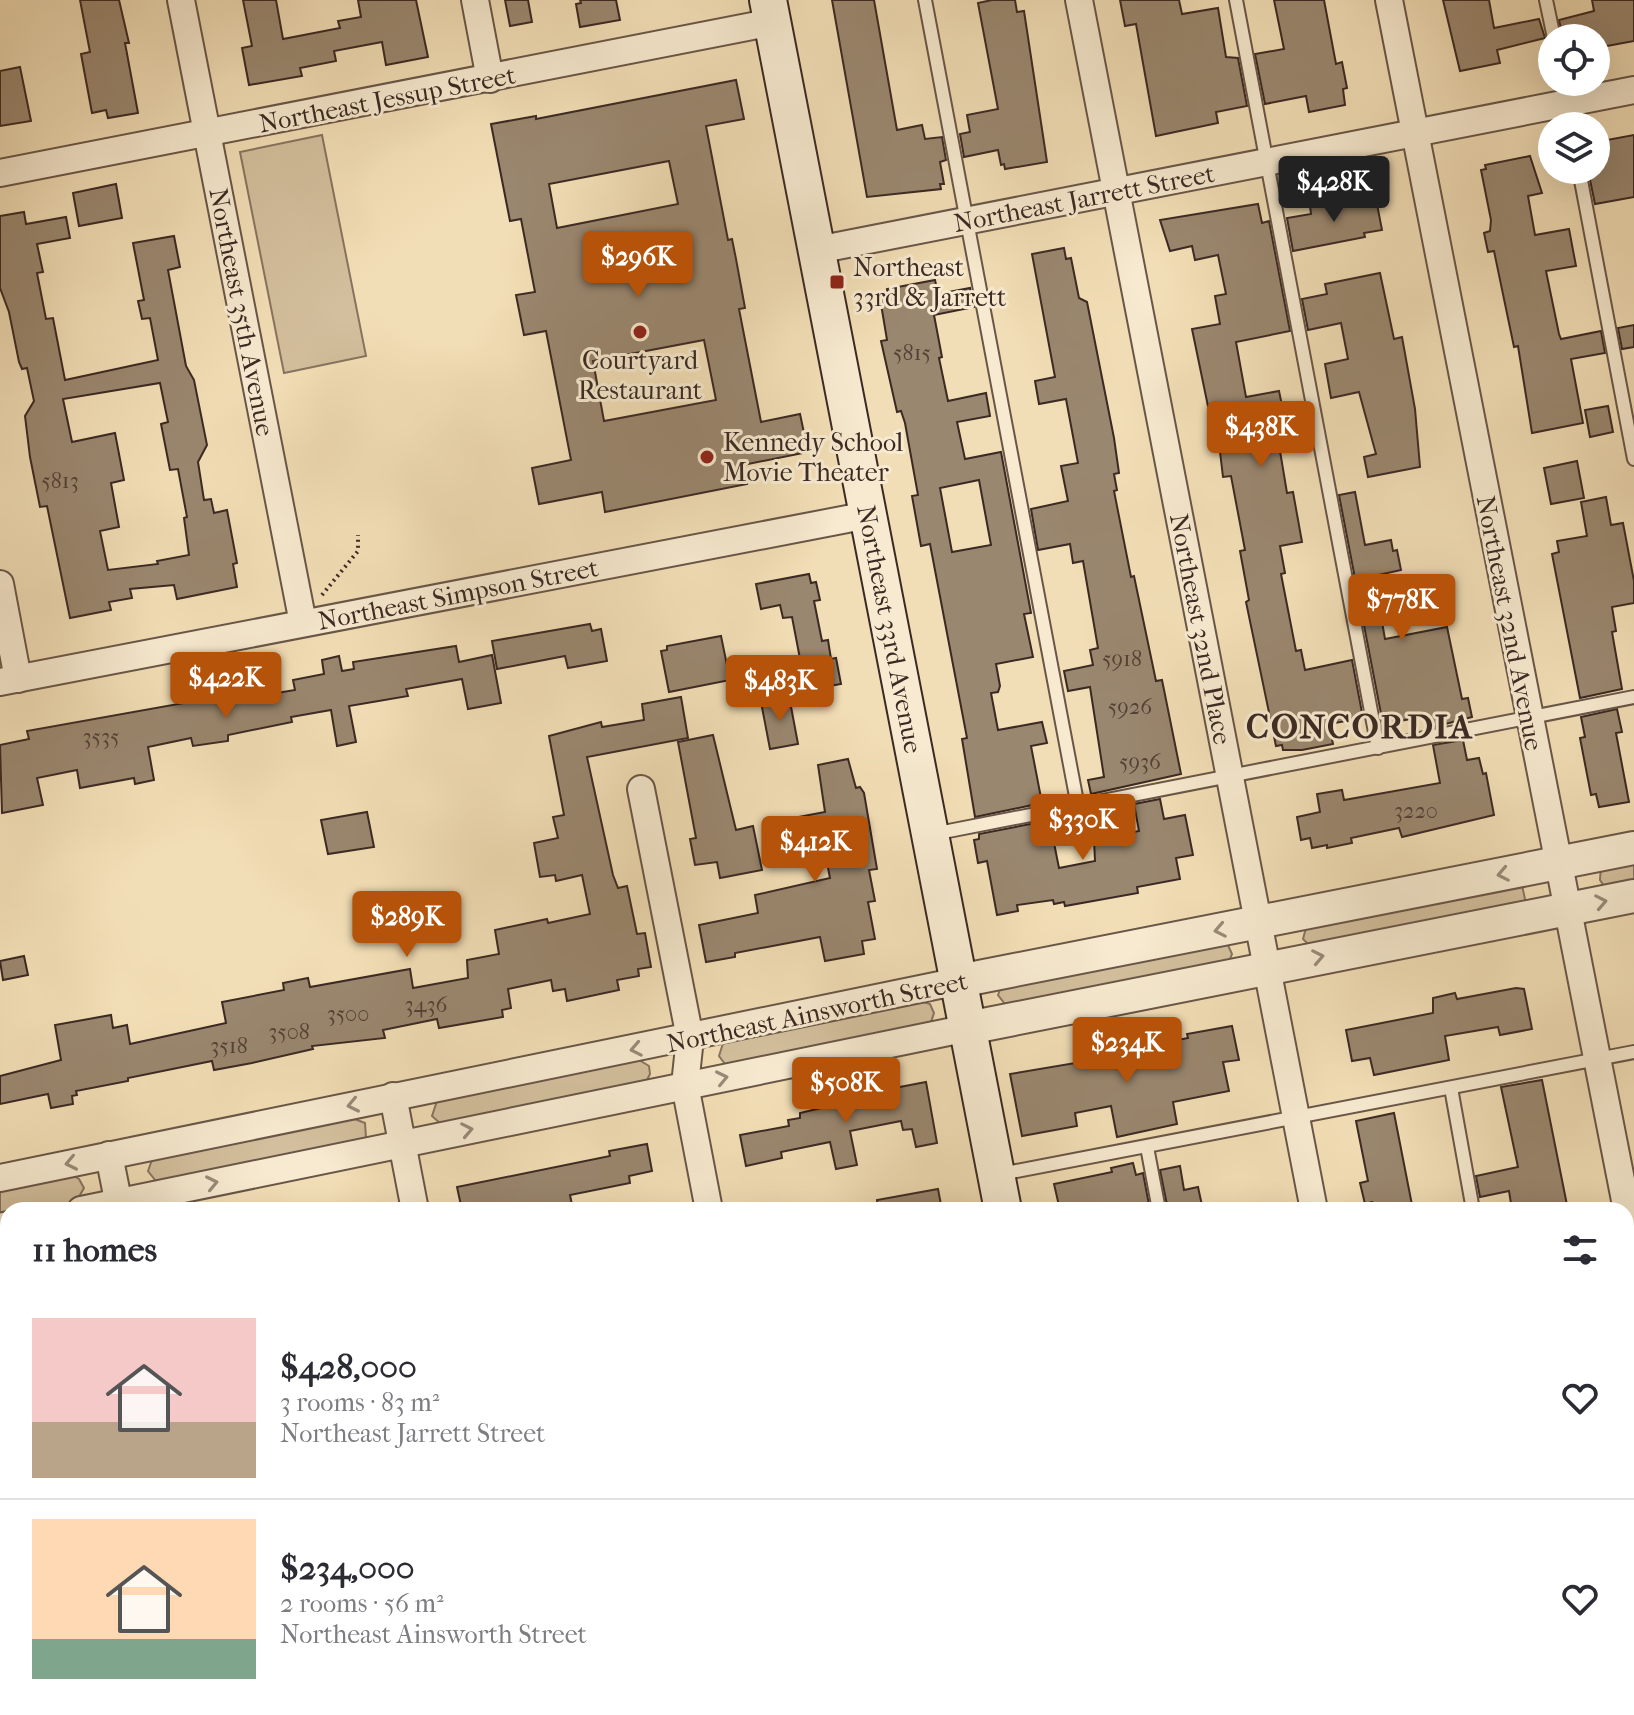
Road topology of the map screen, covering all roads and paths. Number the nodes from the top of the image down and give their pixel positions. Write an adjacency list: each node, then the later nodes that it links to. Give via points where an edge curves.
1 (181, 0): 14 (street, Northeast 35th Avenue)
2 (475, 0): 10 (street)
3 (925, 0): 19 (lane)
4 (1079, 0): 18 (street, Northeast 32nd Place)
5 (1236, 0): 15 (lane)
6 (1389, 0): 13 (street, Northeast 32nd Avenue)
7 (1546, 0): 9 (lane)
8 (770, 11): 10 (street, Northeast Jessup Street); 20 (main road, Northeast 33rd Avenue)
9 (1551, 24)
10 (490, 79): 14 (street, Northeast Jessup Street)
11 (1634, 90): 12 (street, Northeast Jarrett Street)
12 (1566, 104): 13 (street, Northeast Jarrett Street)
13 (1415, 133): 15 (street, Northeast Jarrett Street); 29 (street, Northeast 32nd Avenue)
14 (207, 134): 16 (street, Northeast Jessup Street); 26 (street, Northeast 35th Avenue)
15 (1268, 162): 18 (street, Northeast Jarrett Street); 30 (lane)
16 (0, 173)
17 (1582, 184): 21 (lane)
18 (1116, 192): 19 (street, Northeast Jarrett Street); 31 (street, Northeast 32nd Place)
19 (967, 221): 20 (street, Northeast Jarrett Street); 33 (lane)
20 (817, 250): 22 (main road, Northeast 33rd Avenue)
21 (1634, 459)
22 (868, 515): 26 (street, Northeast Simpson Street); 34 (main road, Northeast 33rd Avenue)
23 (358, 535): 25 (path, via 358,551)
24 (0, 584): 27 (street)
25 (321, 596)
26 (303, 623): 27 (street, Northeast Simpson Street)
27 (9, 680)
28 (1634, 697): 29 (lane)
29 (1529, 718): 30 (lane); 36 (street, Northeast 32nd Avenue)
30 (1378, 748): 31 (lane)
31 (1230, 778): 33 (lane); 39 (street, Northeast 32nd Place)
32 (641, 789): 43 (street)
33 (1078, 807): 34 (lane)
34 (930, 834): 41 (main road, Northeast 33rd Avenue)
35 (1634, 848): 36 (street, Northeast Ainsworth Street)
36 (1556, 864): 38 (street, Northeast 32nd Avenue); 39 (street, Northeast Ainsworth Street, one-way to 39)
37 (1634, 896): 38 (street, Northeast Ainsworth Street, one-way to 37)
38 (1565, 909): 40 (street, Northeast Ainsworth Street, one-way to 38); 45 (street, Northeast 32nd Avenue)
39 (1258, 922): 40 (street, Northeast 32nd Place); 41 (street, Northeast Ainsworth Street, one-way to 41)
40 (1266, 967): 42 (street, Northeast Ainsworth Street); 49 (street, Northeast 32nd Place)
41 (959, 981): 42 (main road, Northeast 33rd Avenue); 43 (street, Northeast Ainsworth Street)
42 (968, 1028): 46 (street, Northeast Ainsworth Street, one-way to 42); 53 (main road, Northeast 33rd Avenue)
43 (690, 1038): 46 (street); 48 (street, Northeast Ainsworth Street, one-way to 48)
44 (1634, 1052): 45 (lane)
45 (1600, 1059): 47 (lane); 63 (street, Northeast 32nd Avenue)
46 (685, 1085): 50 (street, Northeast Ainsworth Street, one-way to 46); 58 (street)
47 (1451, 1088): 49 (lane); 62 (lane)
48 (393, 1096): 50 (street); 52 (street, Northeast Ainsworth Street, one-way to 52)
49 (1296, 1116): 51 (lane); 61 (street, Northeast 32nd Place)
50 (402, 1143): 56 (street, Northeast Ainsworth Street, one-way to 50); 57 (street)
51 (1147, 1147): 53 (lane); 60 (lane)
52 (109, 1155): 54 (street, Northeast Ainsworth Street, one-way to 54); 55 (street)
53 (996, 1175): 59 (main road, Northeast 33rd Avenue)
54 (0, 1178)
55 (118, 1202)
56 (137, 1202)
57 (413, 1202)
58 (707, 1202)
59 (1001, 1202)
60 (1157, 1202)
61 (1312, 1202)
62 (1472, 1202)
63 (1626, 1202)

